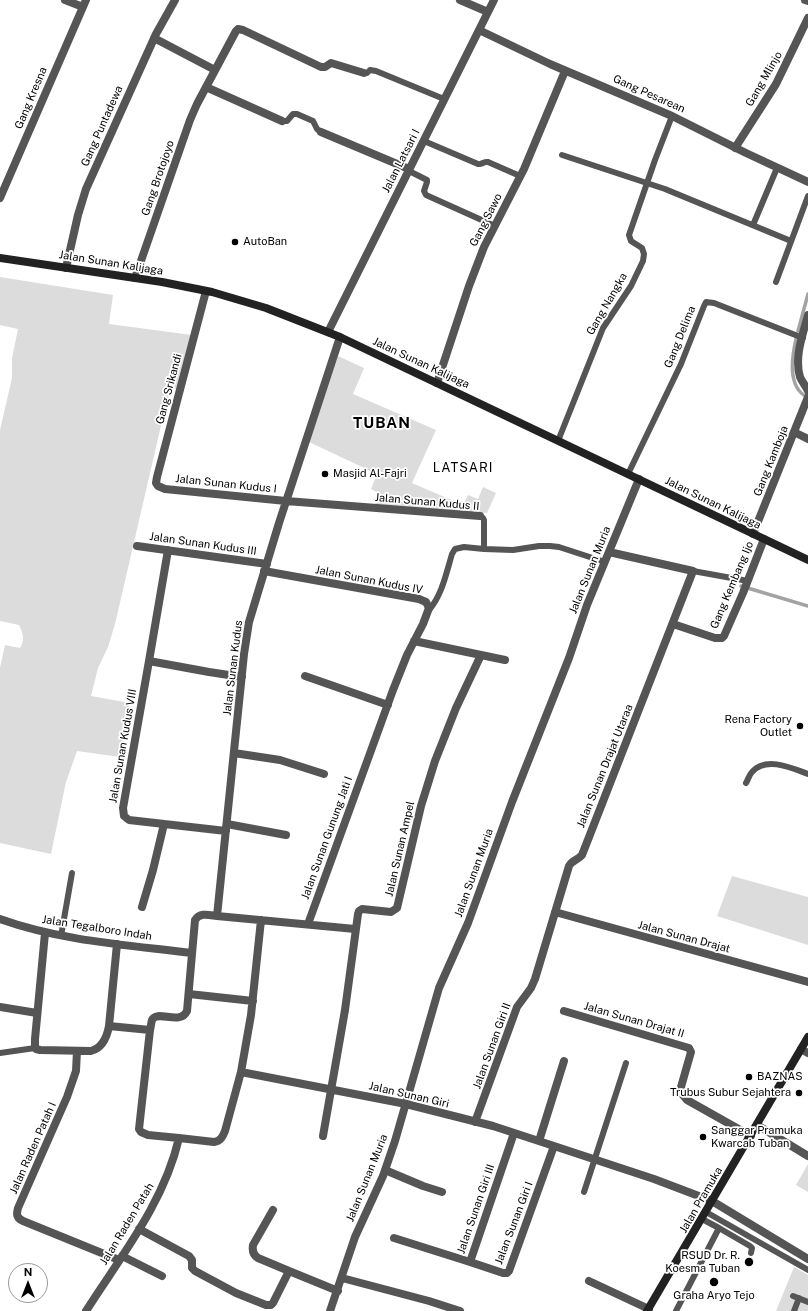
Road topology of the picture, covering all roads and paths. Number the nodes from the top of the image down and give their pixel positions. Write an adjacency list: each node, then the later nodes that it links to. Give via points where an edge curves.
1 (66, 0): 7 (street, Gang Kresna)
2 (174, 0): 11 (street, Gang Puntadewa)
3 (460, 0): 8 (street)
4 (494, 0): 8 (street, Jalan Latsari I)
5 (805, 0): 6 (street)
6 (808, 1)
7 (84, 3): 29 (street, Gang Kresna)
8 (488, 12): 10 (street, Jalan Latsari I)
9 (808, 18): 21 (street, Gang Mlinjo, via 773,89)
10 (479, 30): 13 (street, Gang Pesarean); 16 (street, Jalan Latsari I)
11 (154, 38): 12 (street); 34 (street, Gang Puntadewa, via 86,189)
12 (215, 70): 14 (street, Gang Brotojoyo, via 234,33 241,29 321,67 331,63); 15 (street, Gang Brotojoyo)
13 (565, 71): 17 (street, Gang Pesarean); 25 (street, Gang Sawo)
14 (364, 73): 16 (lane, via 376,71)
15 (206, 87): 18 (street); 35 (street, Gang Brotojoyo, via 188,127)
16 (444, 99): 20 (street, Jalan Latsari I)
17 (672, 116): 21 (street, Gang Pesarean); 27 (lane, Gang Nangka)
18 (282, 121): 19 (lane, via 287,121 296,113 315,123)
19 (321, 132): 24 (street)
20 (424, 141): 24 (street, Jalan Latsari I); 25 (lane, via 478,164 488,162)
21 (735, 148): 23 (street, Gang Pesarean)
22 (562, 155): 27 (lane)
23 (777, 168): 26 (street, Gang Pesarean); 30 (lane)
24 (409, 170): 31 (lane, via 427,180 424,191 426,194); 39 (street, Jalan Latsari I)
25 (520, 176): 31 (street, Gang Sawo)
26 (808, 182)
27 (647, 183): 30 (lane); 47 (lane, Gang Nangka, via 629,238 642,248 643,261 631,286 603,328)
28 (808, 196): 32 (lane)
29 (0, 198)
30 (753, 225): 32 (lane)
31 (495, 226): 42 (street, Gang Sawo, via 472,279)
32 (791, 241): 36 (lane)
33 (0, 258): 34 (main road, Jalan Sunan Kalijaga)
34 (66, 268): 35 (main road, Jalan Sunan Kalijaga)
35 (135, 278): 37 (main road, Jalan Sunan Kalijaga)
36 (776, 282)
37 (206, 291): 39 (main road, Jalan Sunan Kalijaga, via 247,301); 50 (street, Gang Srikandi, via 156,481 158,486)
38 (808, 315): 41 (street)
39 (328, 332): 40 (main road, Jalan Sunan Kalijaga)
40 (340, 337): 42 (main road, Jalan Sunan Kalijaga); 51 (street, Jalan Sunan Kudus)
41 (803, 338): 43 (street, via 799,367); 48 (lane, Gang Delima, via 714,302 706,302 677,372)
42 (437, 383): 47 (main road, Jalan Sunan Kalijaga)
43 (808, 391)
44 (807, 399): 45 (street, Gang Kamboja)
45 (794, 432): 46 (street); 53 (street, Gang Kamboja)
46 (808, 439)
47 (558, 441): 48 (main road, Jalan Sunan Kalijaga)
48 (628, 474): 49 (main road, Jalan Sunan Kalijaga)
49 (639, 479): 53 (main road, Jalan Sunan Kalijaga); 58 (street, Jalan Sunan Muria)
50 (165, 489): 51 (street, Jalan Sunan Kudus I)
51 (286, 501): 52 (street, Jalan Sunan Kudus II); 61 (street, Jalan Sunan Kudus)
52 (480, 516): 56 (lane, Jalan Sunan Kudus II, via 484,520)
53 (753, 534): 54 (main road, Jalan Sunan Kalijaga)
54 (764, 540): 59 (main road, Jalan Sunan Kalijaga); 63 (street, Gang Kembang Ijo)
55 (137, 546): 57 (street, Jalan Sunan Kudus III)
56 (484, 549): 60 (lane, via 513,550 550,546); 64 (lane, via 455,549 439,595)
57 (168, 550): 61 (street, Jalan Sunan Kudus III); 69 (street)
58 (609, 552): 60 (street, Jalan Sunan Muria); 62 (street)
59 (808, 560)
60 (605, 562): 110 (street, Jalan Sunan Muria, via 468,923 440,988)
61 (265, 568): 64 (street, Jalan Sunan Kudus IV, via 419,599 426,602); 71 (street, Jalan Sunan Kudus, via 247,630)
62 (694, 571): 63 (lane); 65 (street, Jalan Sunan Drajat Utaraa)
63 (748, 581): 65 (street, Gang Kembang Ijo, via 722,638)
64 (428, 610): 66 (street, Jalan Sunan Kudus IV)
65 (673, 624): 83 (street, Jalan Sunan Drajat Utaraa, via 582,854 569,866)
66 (414, 642): 67 (street); 72 (street, Jalan Sunan Kudus IV)
67 (481, 655): 68 (street); 88 (street, Jalan Sunan Ampel, via 435,761 421,806 397,908 391,912 360,910)
68 (505, 660)
69 (149, 661): 71 (street); 78 (street, Jalan Sunan Kudus VIII, via 123,815 129,820)
70 (305, 676): 72 (street)
71 (242, 677): 73 (street, Jalan Sunan Kudus)
72 (388, 705): 74 (street, Jalan Sunan Kudus IV)
73 (234, 753): 75 (street, via 280,760); 79 (street, Jalan Sunan Kudus)
74 (367, 760): 87 (street, Jalan Sunan Gunung Jati I)
75 (324, 774)
76 (808, 774): 77 (lane, via 786,766 767,765 752,772)
77 (746, 783)
78 (164, 824): 79 (street, Jalan Sunan Kudus VIII); 82 (street)
79 (226, 828): 80 (street, Jalan Sunan Kudus VIII); 84 (street, Jalan Sunan Kudus)
80 (286, 835)
81 (72, 874): 90 (lane)
82 (142, 907)
83 (555, 912): 93 (street, Jalan Sunan Drajat); 111 (street, Jalan Sunan Giri II, via 535,980 517,1007)
84 (217, 916): 86 (street); 92 (street, via 196,917)
85 (0, 919): 89 (street, Jalan Tegalboro Indah)
86 (261, 920): 87 (street); 95 (street)
87 (308, 924): 88 (street)
88 (356, 929): 109 (street, Jalan Sunan Ampel)
89 (45, 933): 90 (street, Jalan Tegalboro Indah); 98 (street)
90 (61, 936): 91 (street, Jalan Tegalboro Indah)
91 (117, 944): 92 (street, Jalan Tegalboro Indah); 99 (street)
92 (192, 953): 94 (street)
93 (808, 982)
94 (189, 994): 95 (street); 100 (street, via 185,1014 180,1017 156,1017 152,1020)
95 (253, 1001): 108 (street)
96 (0, 1008): 98 (street)
97 (564, 1011): 115 (street, Jalan Sunan Drajat II, via 689,1048 691,1052 681,1087 682,1094)
98 (37, 1013): 102 (street)
99 (109, 1026): 100 (street); 103 (street, via 105,1039 96,1049)
100 (150, 1030): 116 (street, via 139,1129 148,1135)
101 (808, 1037): 104 (main road, Jalan Pramuka)
102 (36, 1048): 103 (street); 105 (lane)
103 (77, 1050): 131 (street, Jalan Raden Patah I, via 76,1071 67,1097 17,1215 23,1221)
104 (804, 1051): 112 (main road, Jalan Pramuka)
105 (0, 1053)
106 (564, 1061): 117 (street)
107 (626, 1063): 120 (lane)
108 (241, 1072): 109 (street, Jalan Sunan Giri); 116 (street, via 225,1131 220,1140 214,1142)
109 (332, 1090): 110 (street, Jalan Sunan Giri); 114 (street, Jalan Sunan Ampel)
110 (406, 1104): 111 (street, Jalan Sunan Giri); 121 (street, Jalan Sunan Muria)
111 (475, 1122): 113 (street, Jalan Sunan Giri)
112 (757, 1125): 115 (main road, Jalan Pramuka); 119 (street)
113 (514, 1133): 117 (street, Jalan Sunan Giri); 133 (street, Jalan Sunan Giri III)
114 (323, 1136)
115 (750, 1136): 124 (main road, Jalan Pramuka)
116 (178, 1138): 128 (street, Jalan Raden Patah, via 162,1189)
117 (539, 1141): 118 (street, Jalan Sunan Giri)
118 (554, 1146): 120 (street, Jalan Sunan Giri); 133 (street, Jalan Sunan Giri I, via 509,1271 503,1273)
119 (808, 1156)
120 (595, 1160): 123 (lane); 124 (street, Jalan Sunan Giri)
121 (385, 1170): 122 (street); 137 (street, Jalan Sunan Muria, via 356,1237)
122 (442, 1192)
123 (584, 1192)
124 (712, 1201): 126 (main road, Jalan Pramuka); 132 (street, Jalan Sunan Giri)
125 (273, 1210): 135 (street, via 255,1242 253,1252 258,1258)
126 (704, 1215): 127 (lane); 134 (lane); 141 (main road, Jalan Pramuka)
127 (719, 1228): 130 (lane, via 750,1246); 145 (lane)
128 (139, 1229): 131 (street, Jalan Raden Patah); 135 (street, via 188,1256 192,1260 191,1266 196,1271 236,1293 268,1306 273,1303)
129 (394, 1238): 133 (street, Jalan Sunan Giri III)
130 (751, 1253)
131 (120, 1258): 136 (street); 142 (street, Jalan Raden Patah)
132 (808, 1259)
133 (470, 1262)
134 (808, 1270)
135 (290, 1271): 139 (street)
136 (162, 1276)
137 (342, 1278): 139 (street, Jalan Sunan Muria); 144 (street)
138 (588, 1281): 141 (street)
139 (338, 1291): 143 (street)
140 (808, 1302): 146 (lane, via 796,1297)
141 (648, 1310)
142 (86, 1311)
143 (330, 1311)
144 (460, 1311)
145 (676, 1311)
146 (794, 1311)

